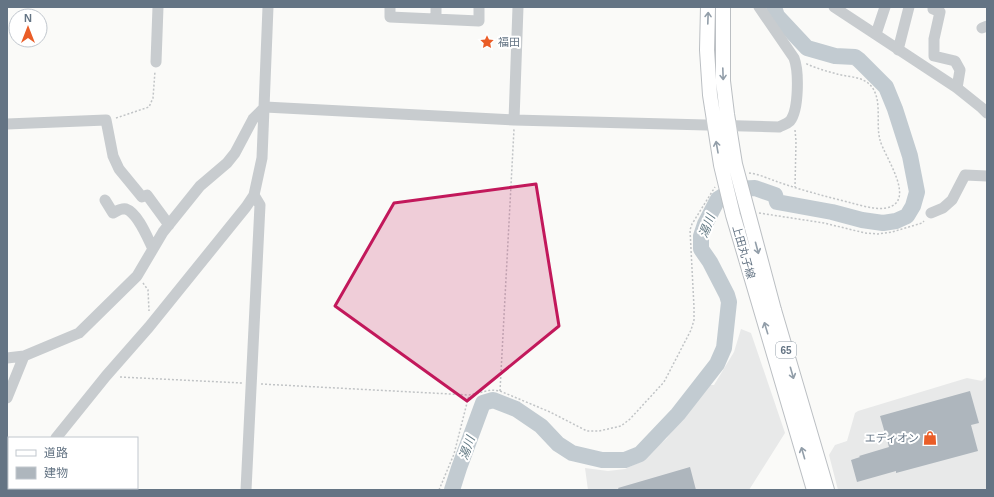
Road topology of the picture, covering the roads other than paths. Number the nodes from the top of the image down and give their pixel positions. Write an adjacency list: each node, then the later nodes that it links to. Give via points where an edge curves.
1 (158, 7): 17 (street)
2 (268, 7): 19 (street)
3 (390, 7): 14 (street, via 390,17)
4 (436, 7): 14 (street)
5 (480, 7): 14 (street, via 479,21)
6 (518, 7): 21 (street)
7 (708, 7): 23 (main road, 上田丸子線 / 65, one-way to 7, via 708,69)
8 (723, 7): 24 (main road, 上田丸子線 / 65, one-way to 24, via 723,81)
9 (759, 7): 24 (street, via 794,58 797,67 796,111 791,120 779,127)
10 (834, 7): 15 (street)
11 (885, 7): 15 (street)
12 (909, 7): 16 (street)
13 (933, 7): 18 (street, via 940,12 934,39 934,56 955,61 960,70)
14 (436, 19)
15 (876, 34): 16 (street)
16 (898, 50): 18 (street)
17 (156, 62)
18 (957, 88): 20 (street)
19 (265, 107): 21 (street); 26 (street, via 262,158); 29 (street, via 253,119 227,163 200,186)
20 (987, 113)
21 (514, 120): 23 (street)
22 (7, 124): 29 (street, via 106,120 113,156 119,169 142,197 147,195)
23 (714, 125): 24 (street); 36 (main road, 上田丸子線 / 65, one-way to 23, via 733,215)
24 (728, 126): 37 (main road, 上田丸子線 / 65, one-way to 37, via 747,213)
25 (987, 176): 28 (street, via 965,175 952,200 943,208)
26 (254, 195): 34 (street); 35 (street, via 260,205)
27 (105, 200): 30 (street, via 113,213 126,210 139,221)
28 (931, 213)
29 (169, 225): 30 (street)
30 (153, 249): 31 (street, via 137,276 80,333)
31 (24, 356): 32 (street); 33 (street)
32 (7, 358)
33 (7, 398)
34 (57, 437)
35 (246, 490)
36 (814, 490)
37 (827, 490)

